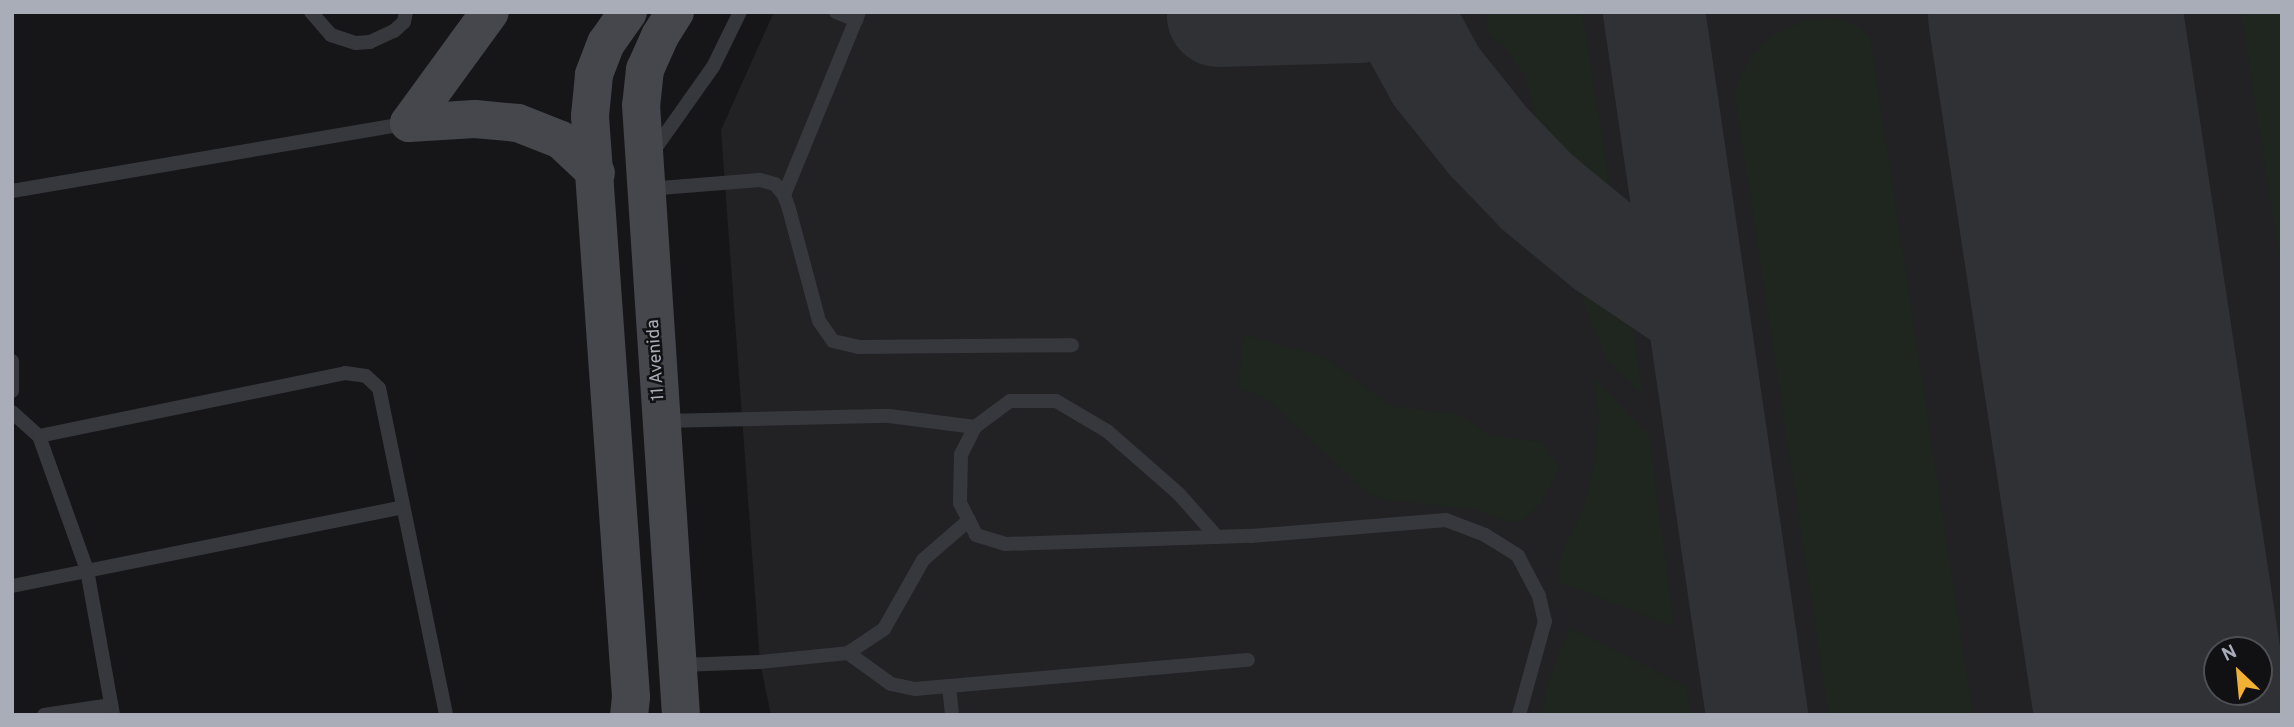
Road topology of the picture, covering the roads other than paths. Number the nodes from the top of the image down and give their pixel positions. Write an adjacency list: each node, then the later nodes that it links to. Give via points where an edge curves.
1 (310, 12): 2 (lane, via 331,35 356,43 394,31 404,22)
2 (406, 12)
3 (490, 12): 9 (main road)
4 (628, 12): 10 (main road, via 606,43 594,75 590,116)
5 (675, 12): 11 (main road, 11 Avenida, via 645,69 640,105)
6 (740, 12): 11 (lane, via 713,67)
7 (836, 12): 8 (lane)
8 (857, 16): 13 (lane)
9 (410, 123): 10 (main road, via 475,119 518,123 561,140); 12 (lane)
10 (596, 173): 30 (main road)
11 (644, 177): 13 (lane, via 760,180 775,184); 18 (main road, 11 Avenida)
12 (12, 191)
13 (784, 195): 14 (lane, via 819,321 833,341 858,347)
14 (1072, 345)
15 (12, 361): 16 (lane)
16 (12, 391)
17 (12, 412): 20 (lane)
18 (662, 421): 19 (lane, via 889,416); 28 (main road, 11 Avenida)
19 (975, 427): 22 (lane, via 961,454 960,503); 23 (lane, via 1010,401 1056,401 1107,431 1179,494)
20 (39, 436): 21 (lane, via 345,373 366,376 379,388); 24 (lane)
21 (403, 507): 24 (lane); 33 (lane)
22 (969, 520): 23 (lane, via 976,535 1005,544); 26 (lane, via 923,560 884,629)
23 (1217, 537): 36 (lane, via 1446,520 1485,534 1518,556 1539,596 1545,621)
24 (87, 570): 25 (lane); 31 (lane)
25 (12, 586)
26 (848, 653): 28 (lane); 29 (lane, via 891,684 915,689)
27 (1248, 660): 29 (lane)
28 (679, 665): 34 (main road, 11 Avenida)
29 (949, 686): 35 (lane)
30 (630, 706)
31 (112, 710): 32 (lane)
32 (44, 715)
33 (446, 715)
34 (681, 715)
35 (952, 715)
36 (1519, 715)

